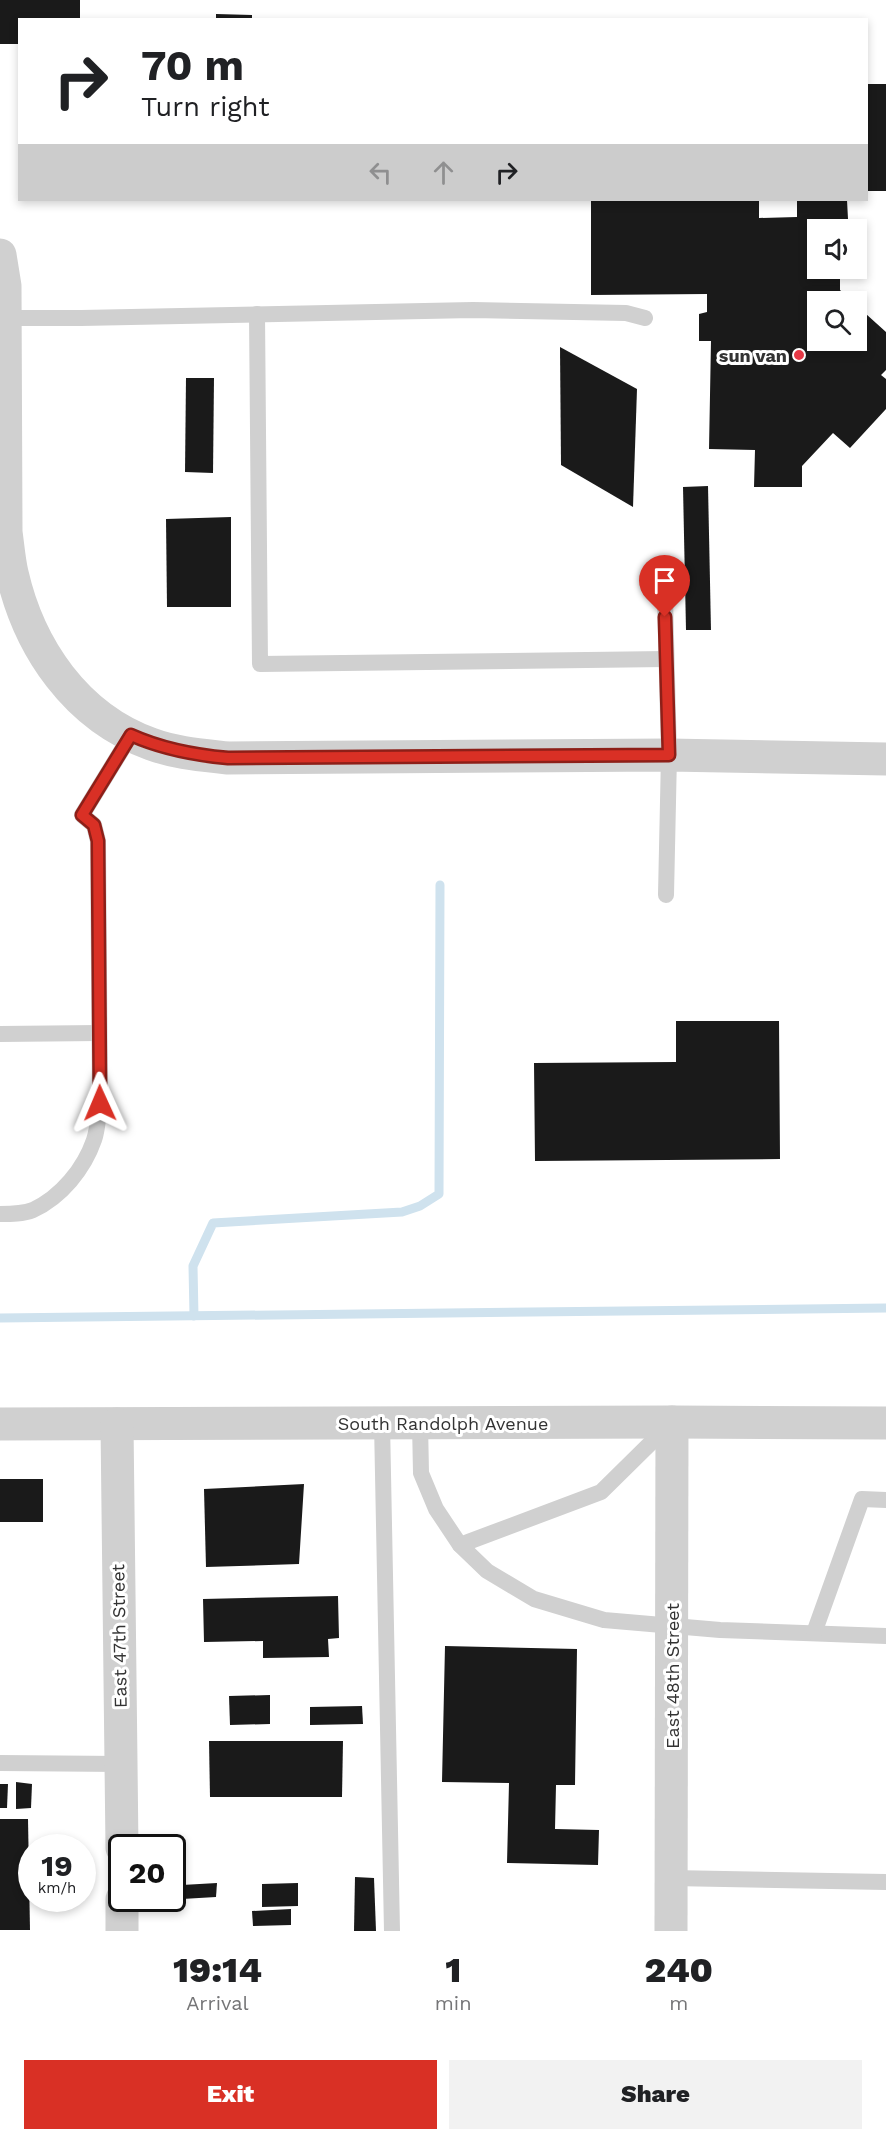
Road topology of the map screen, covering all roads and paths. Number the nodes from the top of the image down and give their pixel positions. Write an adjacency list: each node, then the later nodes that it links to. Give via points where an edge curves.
1 (0, 255): 3 (street)
2 (257, 314): 3 (lane); 4 (lane, via 479,310 626,313); 6 (lane, via 261,664)
3 (6, 318): 7 (street, via 6,532 11,572 22,610 36,641 70,690 95,713)
4 (645, 318)
5 (665, 598): 6 (lane)
6 (666, 659): 8 (lane)
7 (131, 735): 8 (street, via 152,745 228,758); 11 (lane, via 82,815 94,825 98,841)
8 (669, 755): 9 (street); 10 (lane)
9 (886, 759)
10 (666, 895)
11 (99, 1033): 12 (lane); 13 (lane, via 100,1103 95,1139 82,1166 49,1200 31,1210)
12 (0, 1034)
13 (0, 1214)
14 (672, 1422): 16 (street, South Randolph Avenue); 17 (street, South Randolph Avenue); 21 (lane, via 601,1492); 22 (street, East 48th Street)
15 (382, 1423): 16 (street, South Randolph Avenue); 19 (street, South Randolph Avenue); 32 (lane)
16 (420, 1423): 21 (lane, via 421,1473 436,1509)
17 (886, 1423)
18 (0, 1424): 19 (street, South Randolph Avenue)
19 (117, 1424): 26 (street, East 47th Street)
20 (886, 1500): 23 (lane, via 862,1499)
21 (460, 1545): 22 (lane, via 487,1571 534,1599 604,1620)
22 (672, 1625): 23 (lane); 28 (street, East 48th Street)
23 (814, 1633): 24 (lane)
24 (886, 1636)
25 (0, 1763): 26 (lane)
26 (121, 1764): 27 (street, East 47th Street)
27 (122, 1834)
28 (671, 1878): 29 (lane); 33 (street, East 48th Street)
29 (886, 1882)
30 (122, 1912): 31 (street)
31 (122, 1931)
32 (392, 1931)
33 (671, 1931)

